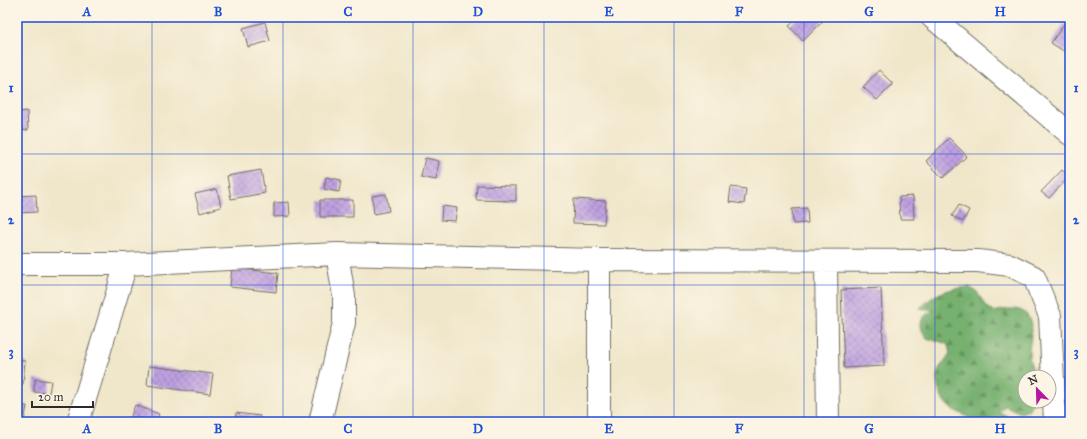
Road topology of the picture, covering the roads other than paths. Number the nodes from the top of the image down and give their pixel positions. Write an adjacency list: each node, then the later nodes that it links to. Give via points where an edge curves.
1 (932, 17): 2 (street)
2 (1070, 134)
3 (337, 254): 4 (street); 7 (street); 9 (street, via 344,296 344,324)
4 (599, 260): 5 (street); 10 (street)
5 (826, 261): 11 (street); 12 (street, via 978,261 1010,265 1034,277 1050,316)
6 (17, 264): 7 (street)
7 (126, 264): 8 (street)
8 (78, 422)
9 (320, 422)
10 (599, 422)
11 (828, 422)
12 (1055, 422)

